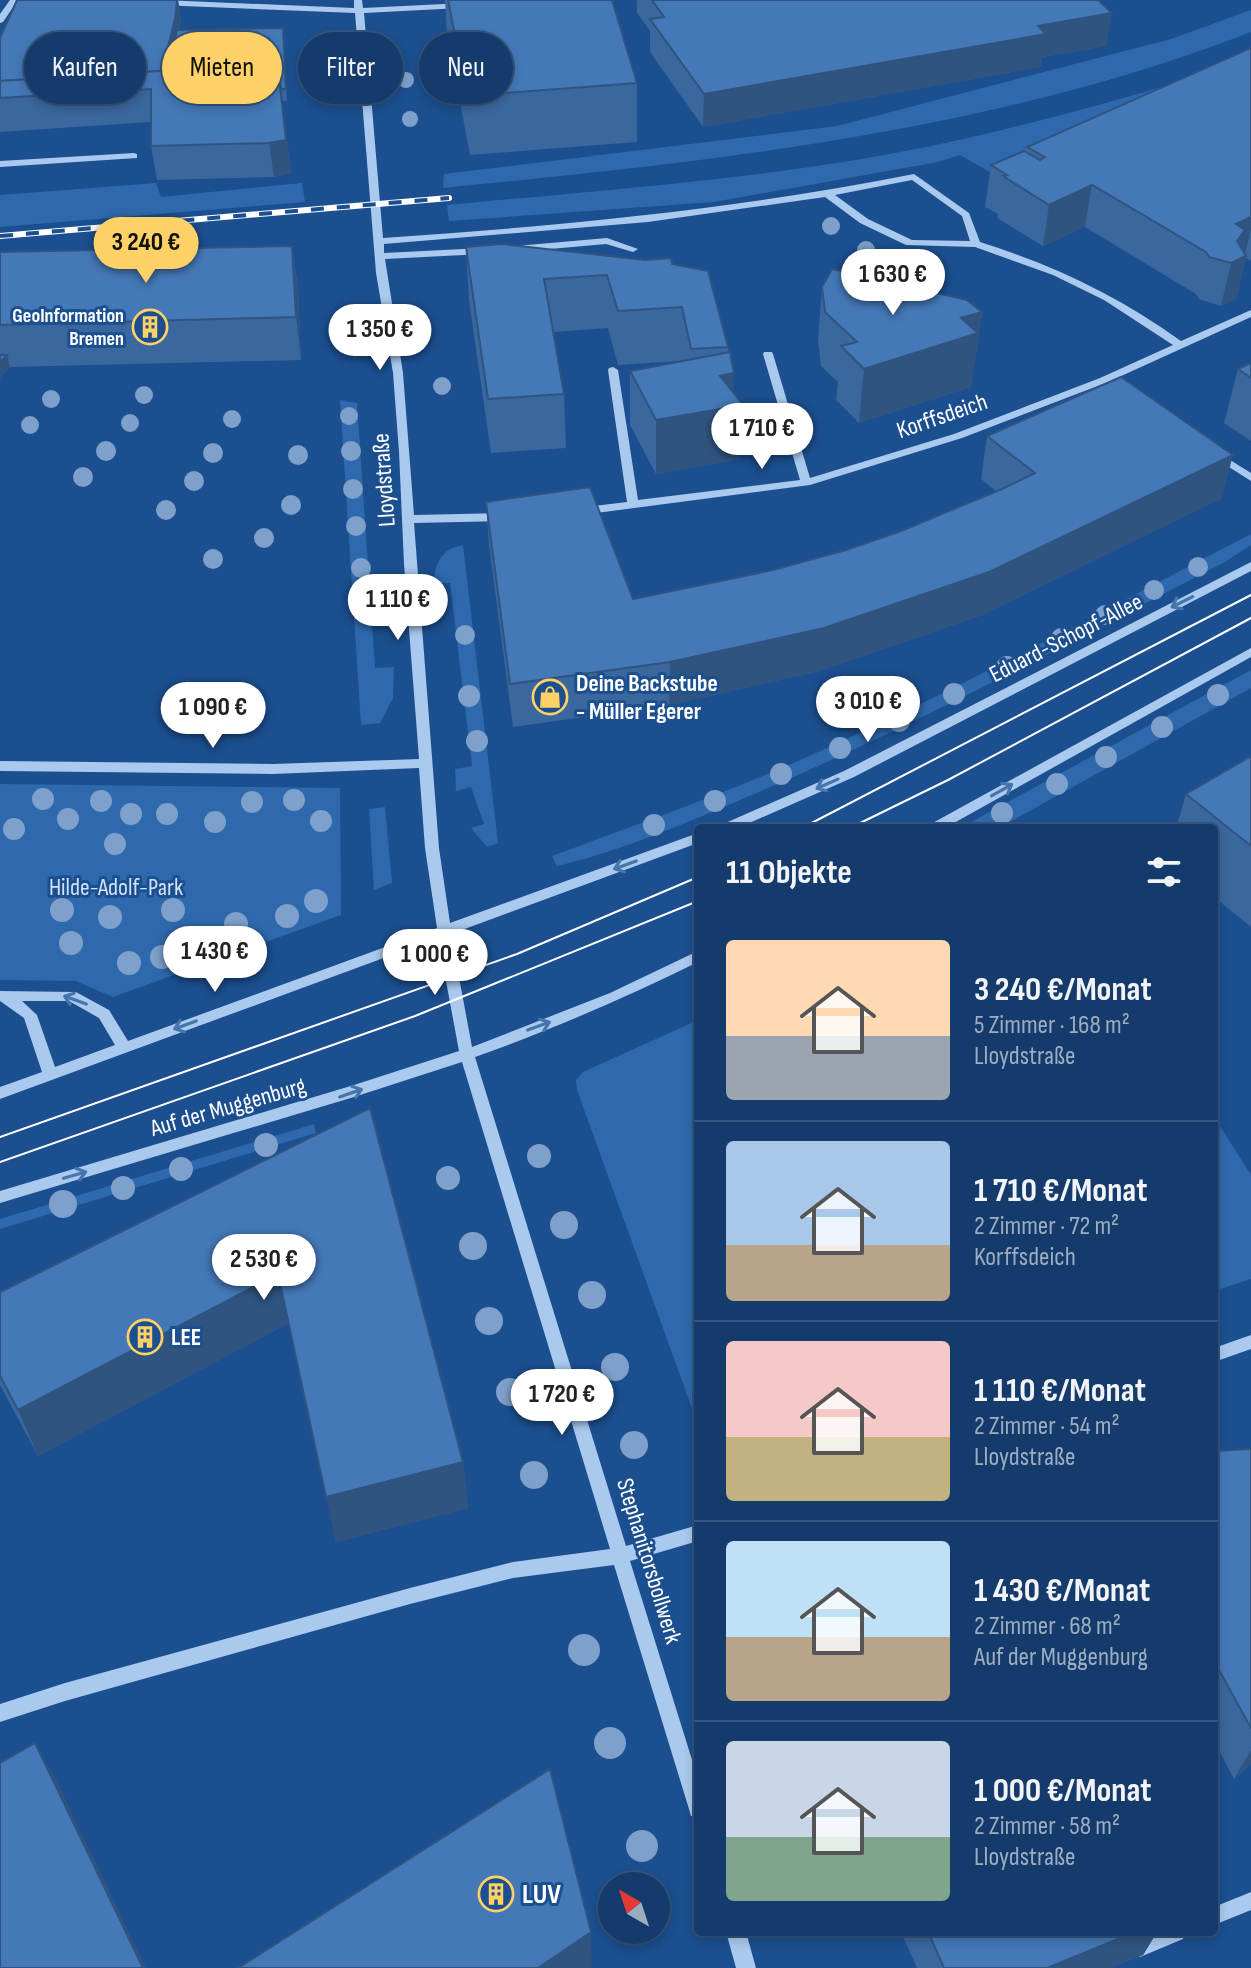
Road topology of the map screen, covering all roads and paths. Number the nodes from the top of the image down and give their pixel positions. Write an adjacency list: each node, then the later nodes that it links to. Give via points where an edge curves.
1 (14, 0): 6 (street)
2 (358, 0): 5 (street, Lloydstraße)
3 (148, 2): 5 (street)
4 (477, 4): 5 (street)
5 (359, 11): 10 (street, Lloydstraße)
6 (0, 20)
7 (134, 156): 8 (street)
8 (0, 164)
9 (829, 196): 10 (street); 11 (street, via 864,221 910,243); 11 (street, via 914,177 966,215)
10 (378, 241): 15 (street, Lloydstraße)
11 (976, 244): 17 (street, via 1076,279)
12 (633, 249): 13 (street, via 607,241)
13 (504, 250)
14 (490, 251): 15 (street)
15 (380, 256): 28 (street, Lloydstraße, via 398,373)
16 (1251, 313): 17 (street, Korffsdeich)
17 (1180, 345): 20 (street, Korffsdeich)
18 (768, 354): 24 (street)
19 (613, 370): 25 (street)
20 (1104, 380): 21 (street); 24 (street, Korffsdeich, via 958,436)
21 (1116, 387)
22 (1201, 444): 23 (street)
23 (1251, 478)
24 (806, 483): 25 (street, Korffsdeich)
25 (633, 505): 26 (street, Korffsdeich)
26 (569, 512)
27 (515, 517): 28 (street)
28 (409, 519): 31 (street, Lloydstraße)
29 (1251, 566): 33 (street, Eduard-Schopf-Allee, one-way to 33, via 849,774)
30 (1251, 652): 34 (street, one-way to 30)
31 (426, 763): 32 (street, via 273,769); 36 (street, Lloydstraße)
32 (0, 766)
33 (735, 824)
34 (941, 824)
35 (694, 839): 36 (street, one-way to 36)
36 (443, 933): 39 (street, one-way to 39); 40 (street, Lloydstraße)
37 (694, 958): 40 (street, one-way to 37, via 573,1014)
38 (3, 996): 39 (street, one-way to 38, via 104,1014 71,996); 41 (street, via 30,1015)
39 (124, 1047): 41 (street)
40 (466, 1053): 43 (street, Auf der Muggenburg, one-way to 40, via 294,1111); 47 (street, Stephanitorsbollwerk)
41 (50, 1074): 42 (street)
42 (0, 1093)
43 (0, 1197)
44 (1251, 1342): 45 (street)
45 (1218, 1354)
46 (694, 1534): 47 (street)
47 (620, 1556): 48 (street, via 498,1574); 49 (street, Stephanitorsbollwerk)
48 (0, 1713)
49 (694, 1796)
50 (1251, 1901): 51 (street)
51 (1218, 1914)
52 (1166, 1936): 54 (street)
53 (738, 1937): 55 (street)
54 (1140, 1947)
55 (746, 1968)

